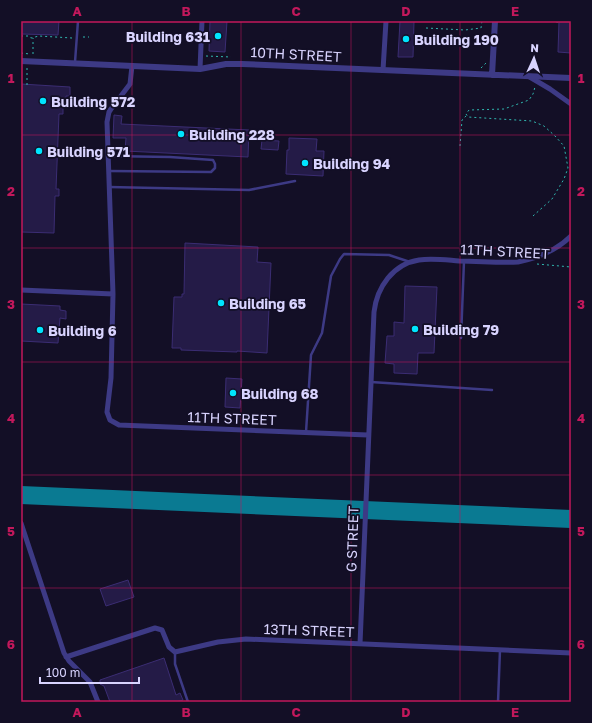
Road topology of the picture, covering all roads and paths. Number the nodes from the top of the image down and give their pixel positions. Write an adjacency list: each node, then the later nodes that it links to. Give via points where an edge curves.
1 (78, 21): 10 (lane)
2 (202, 21): 18 (street)
3 (386, 21): 19 (street)
4 (482, 21): 8 (path, via 481,28 465,30)
5 (495, 21): 20 (street)
6 (551, 21): 7 (path)
7 (558, 22)
8 (426, 28)
9 (21, 36): 12 (path)
10 (77, 37): 11 (path); 12 (path); 15 (lane)
11 (89, 37)
12 (33, 38): 13 (path, via 33,55)
13 (21, 53)
14 (21, 61): 15 (street, 10TH STREET)
15 (75, 63): 17 (street, 10TH STREET)
16 (27, 65): 24 (path)
17 (132, 66): 18 (street, 10TH STREET); 28 (street, 11TH STREET, via 130,84 109,112)
18 (200, 69): 19 (street, 10TH STREET, via 242,64)
19 (384, 70): 20 (street, 10TH STREET)
20 (492, 75): 21 (street, 10TH STREET)
21 (528, 76): 22 (street, 10TH STREET); 23 (street)
22 (571, 78)
23 (536, 81): 25 (street); 26 (path, via 534,94 529,100 504,109 469,110)
24 (27, 85)
25 (571, 104)
26 (466, 115): 27 (path, via 462,120); 32 (path, via 532,121 544,126 564,146 568,168 564,179 552,199)
27 (460, 146)
28 (108, 156): 29 (street, 11TH STREET); 29 (lane, via 213,160 215,168 211,172)
29 (108, 171): 31 (street, 11TH STREET)
30 (295, 181): 31 (lane, via 249,190)
31 (109, 187): 39 (street, 11TH STREET)
32 (533, 216)
33 (571, 236): 34 (street, 11TH STREET, via 548,252 529,260)
34 (464, 261): 35 (street, 11TH STREET); 40 (lane)
35 (411, 262): 41 (street, 11TH STREET, via 387,279 376,299); 43 (lane, via 389,255 344,254 340,258 331,276 322,333 311,355)
36 (533, 263): 37 (path, 11TH STREET)
37 (571, 267)
38 (21, 290): 39 (street)
39 (113, 294): 43 (street, 11TH STREET, via 111,378 107,412 112,423)
40 (461, 338)
41 (371, 382): 42 (lane); 44 (street, 11TH STREET)
42 (492, 390)
43 (306, 433): 44 (street, 11TH STREET)
44 (368, 435): 46 (street, G STREET)
45 (21, 523): 50 (street)
46 (360, 644): 47 (street, 13TH STREET); 48 (street, 13TH STREET, via 246,639 218,642)
47 (500, 650): 49 (street, 13TH STREET); 53 (lane)
48 (176, 652): 50 (street, via 169,647 162,630 155,628); 52 (lane, via 175,664)
49 (571, 653)
50 (66, 657): 51 (street, via 90,682)
51 (98, 702)
52 (188, 702)
53 (498, 702)

